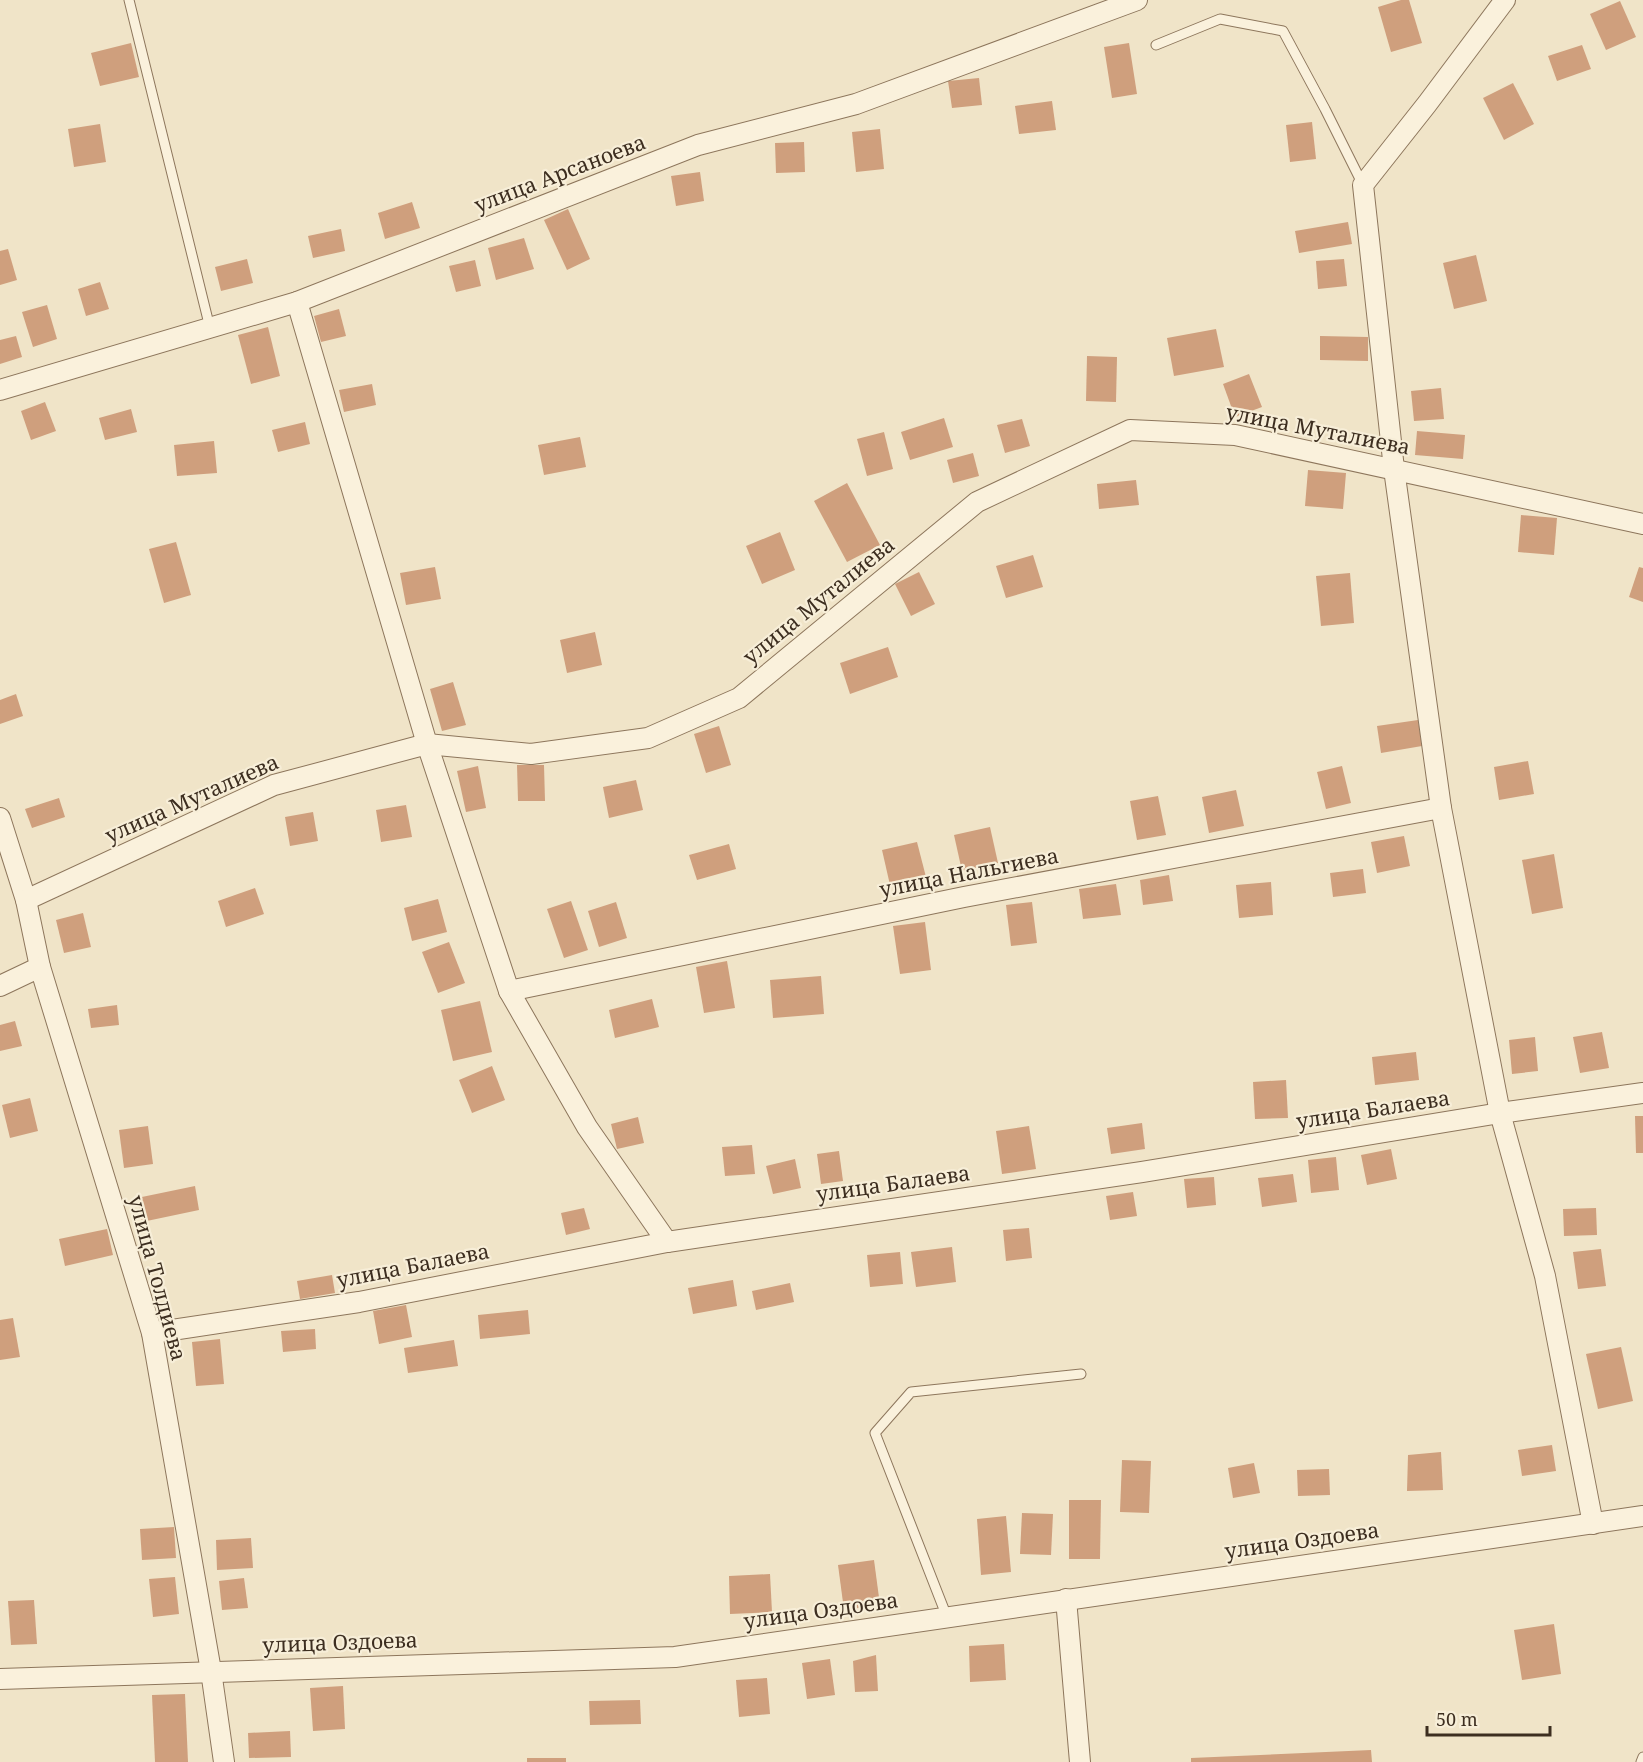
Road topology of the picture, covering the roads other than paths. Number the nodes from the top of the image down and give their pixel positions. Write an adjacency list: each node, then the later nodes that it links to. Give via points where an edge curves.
1 (129, 0): 7 (lane)
2 (1137, 0): 6 (street, улица Арсаноева, via 856,104 698,145)
3 (1505, 0): 5 (street)
4 (1156, 45): 5 (lane, via 1220,19 1283,32)
5 (1363, 185): 9 (street)
6 (297, 302): 7 (street, улица Арсаноева); 11 (street)
7 (210, 328): 8 (street, улица Арсаноева)
8 (0, 390)
9 (1394, 469): 10 (street, улица Муталиева); 11 (street, улица Муталиева, via 1235,435 1130,430 976,502 739,698 648,738 531,754); 12 (street)
10 (1643, 524)
11 (427, 744): 14 (street, улица Муталиева, via 274,785); 17 (street)
12 (1440, 808): 17 (street, улица Нальгиева, via 964,897); 19 (street)
13 (1, 825): 14 (street, улица Толдиева)
14 (26, 900): 15 (street, улица Толдиева)
15 (40, 968): 16 (street); 21 (street, улица Толдиева)
16 (0, 986)
17 (509, 991): 20 (street, via 587,1127)
18 (1643, 1093): 19 (street, улица Балаева)
19 (1500, 1113): 20 (street, улица Балаева, via 1142,1172); 24 (street, via 1545,1276)
20 (667, 1242): 21 (street, улица Балаева, via 359,1302)
21 (152, 1333): 27 (street, улица Толдиева)
22 (1081, 1374): 26 (lane, via 911,1392 875,1433)
23 (1643, 1516): 24 (street, улица Оздоева)
24 (1593, 1524): 25 (street, улица Оздоева)
25 (1066, 1599): 26 (street, улица Оздоева); 31 (street)
26 (947, 1617): 27 (street, улица Оздоева, via 675,1658)
27 (211, 1671): 28 (street, улица Оздоева); 30 (street, улица Толдиева)
28 (0, 1679)
29 (1643, 1757): 32 (lane)
30 (224, 1762)
31 (1080, 1762)
32 (1641, 1762)

